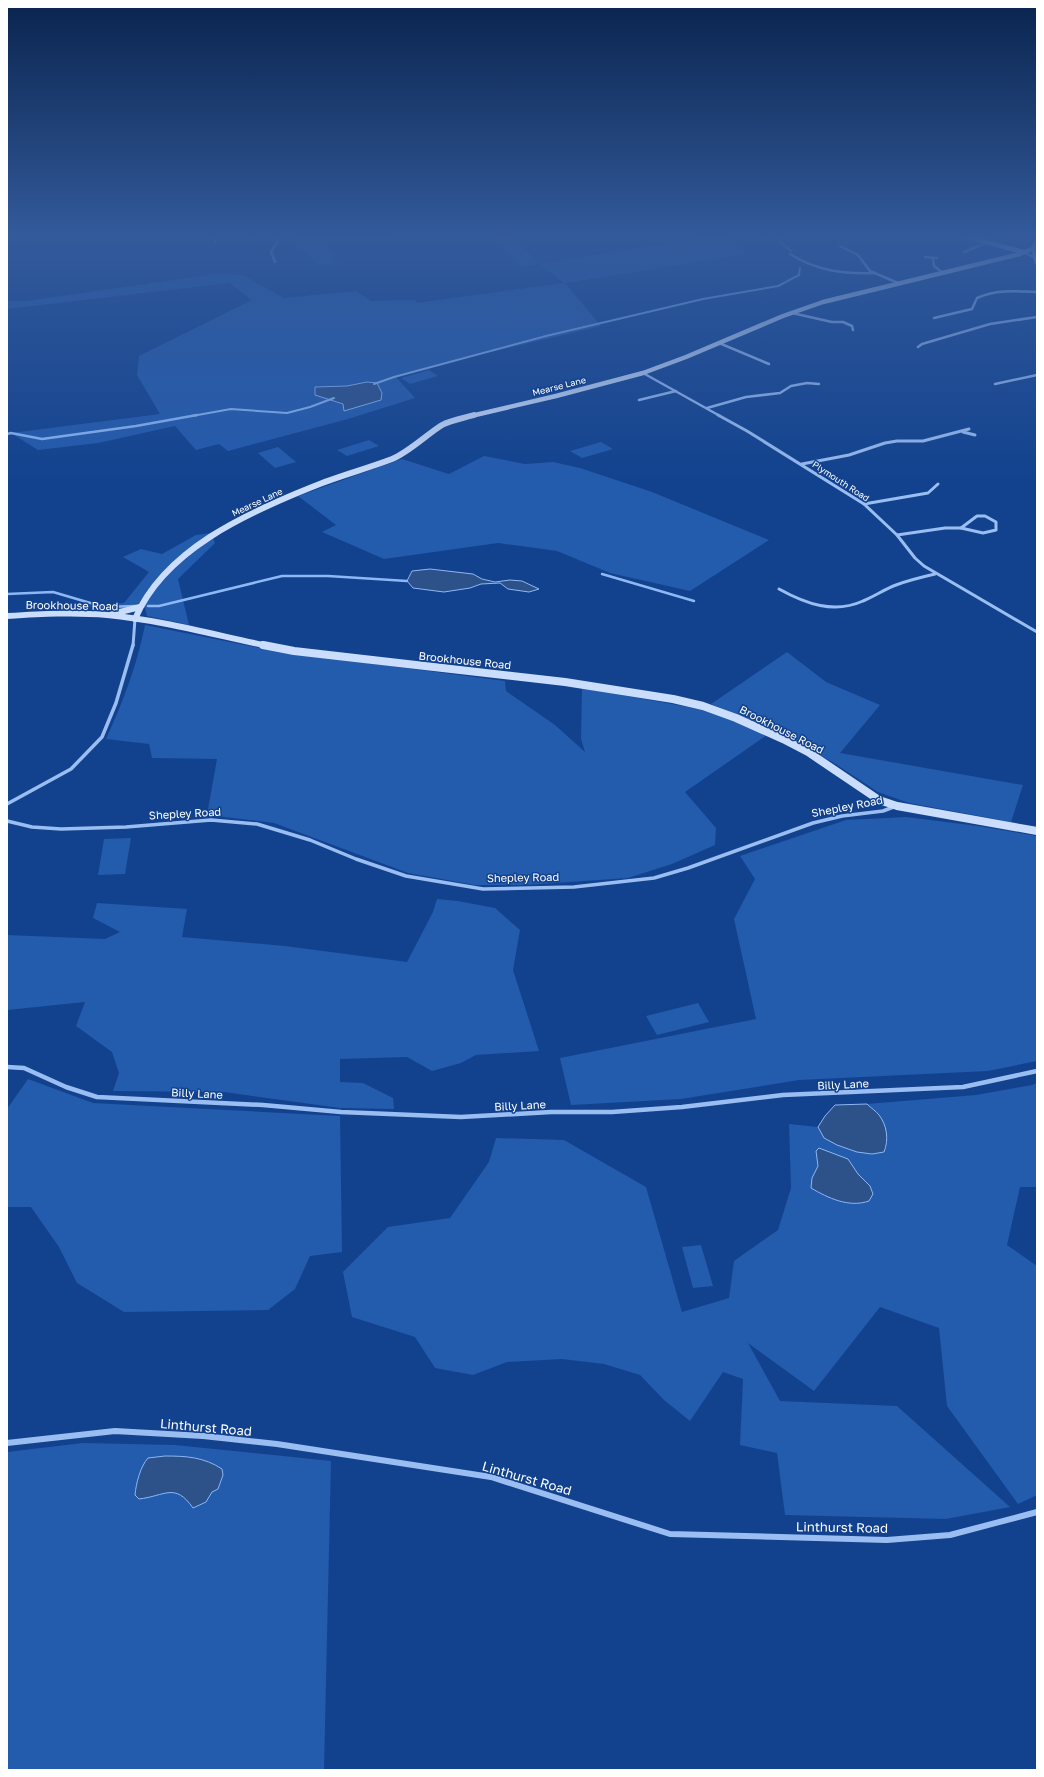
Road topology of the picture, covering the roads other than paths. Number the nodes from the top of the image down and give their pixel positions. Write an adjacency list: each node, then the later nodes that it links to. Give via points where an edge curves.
1 (780, 318): 5 (street, Mearse Lane)
2 (819, 318): 4 (street, via 846,323 852,326)
3 (1037, 318): 6 (street, via 990,324)
4 (853, 330)
5 (720, 343): 7 (street); 8 (street, Mearse Lane)
6 (918, 347)
7 (769, 364)
8 (643, 372): 12 (street, Plymouth Road); 25 (street, Mearse Lane, via 444,424 394,458 312,487 264,508 226,526 193,549 165,573)
9 (1037, 375): 11 (street)
10 (819, 384): 14 (street, via 791,386 780,393 746,397)
11 (995, 384)
12 (676, 391): 13 (street); 14 (street, Plymouth Road)
13 (639, 400)
14 (707, 408): 18 (street, Plymouth Road)
15 (969, 429): 16 (street)
16 (960, 431): 17 (street); 18 (street, via 923,441 885,442 849,455)
17 (975, 435)
18 (801, 464): 20 (street, Plymouth Road)
19 (938, 484): 20 (street, via 928,493)
20 (864, 504): 22 (street, Plymouth Road)
21 (961, 528): 21 (street, via 973,517 981,516 996,522 996,530 990,533); 22 (street)
22 (897, 535): 23 (street, Plymouth Road, via 915,558)
23 (936, 574): 24 (street, via 892,586 860,603 841,608 802,602); 29 (street, Plymouth Road)
24 (779, 589)
25 (140, 607): 26 (street); 28 (street, Mearse Lane)
26 (107, 615): 27 (street, Brookhouse Road); 28 (street, Brookhouse Road)
27 (7, 616)
28 (135, 619): 30 (street, via 134,641 125,675 102,738 71,769); 31 (street, Brookhouse Road, via 294,651 612,688 703,706 783,739 808,752 880,800)
29 (1037, 632)
30 (7, 804)
31 (896, 806): 32 (street, Shepley Road, via 883,812 842,816 813,823 654,878 574,887 483,889 406,876 310,840 256,824 211,820 61,829 32,827); 33 (street, Shepley Road)
32 (7, 821)
33 (1037, 830)
34 (7, 1067): 35 (street, Billy Lane, via 24,1068 66,1087 97,1097 462,1117 551,1112 612,1112 783,1096 963,1087)
35 (1037, 1071)
36 (7, 1443): 37 (street, Linthurst Road, via 115,1431 203,1436 277,1444 491,1477 670,1534 887,1540 950,1535)
37 (1037, 1512)

